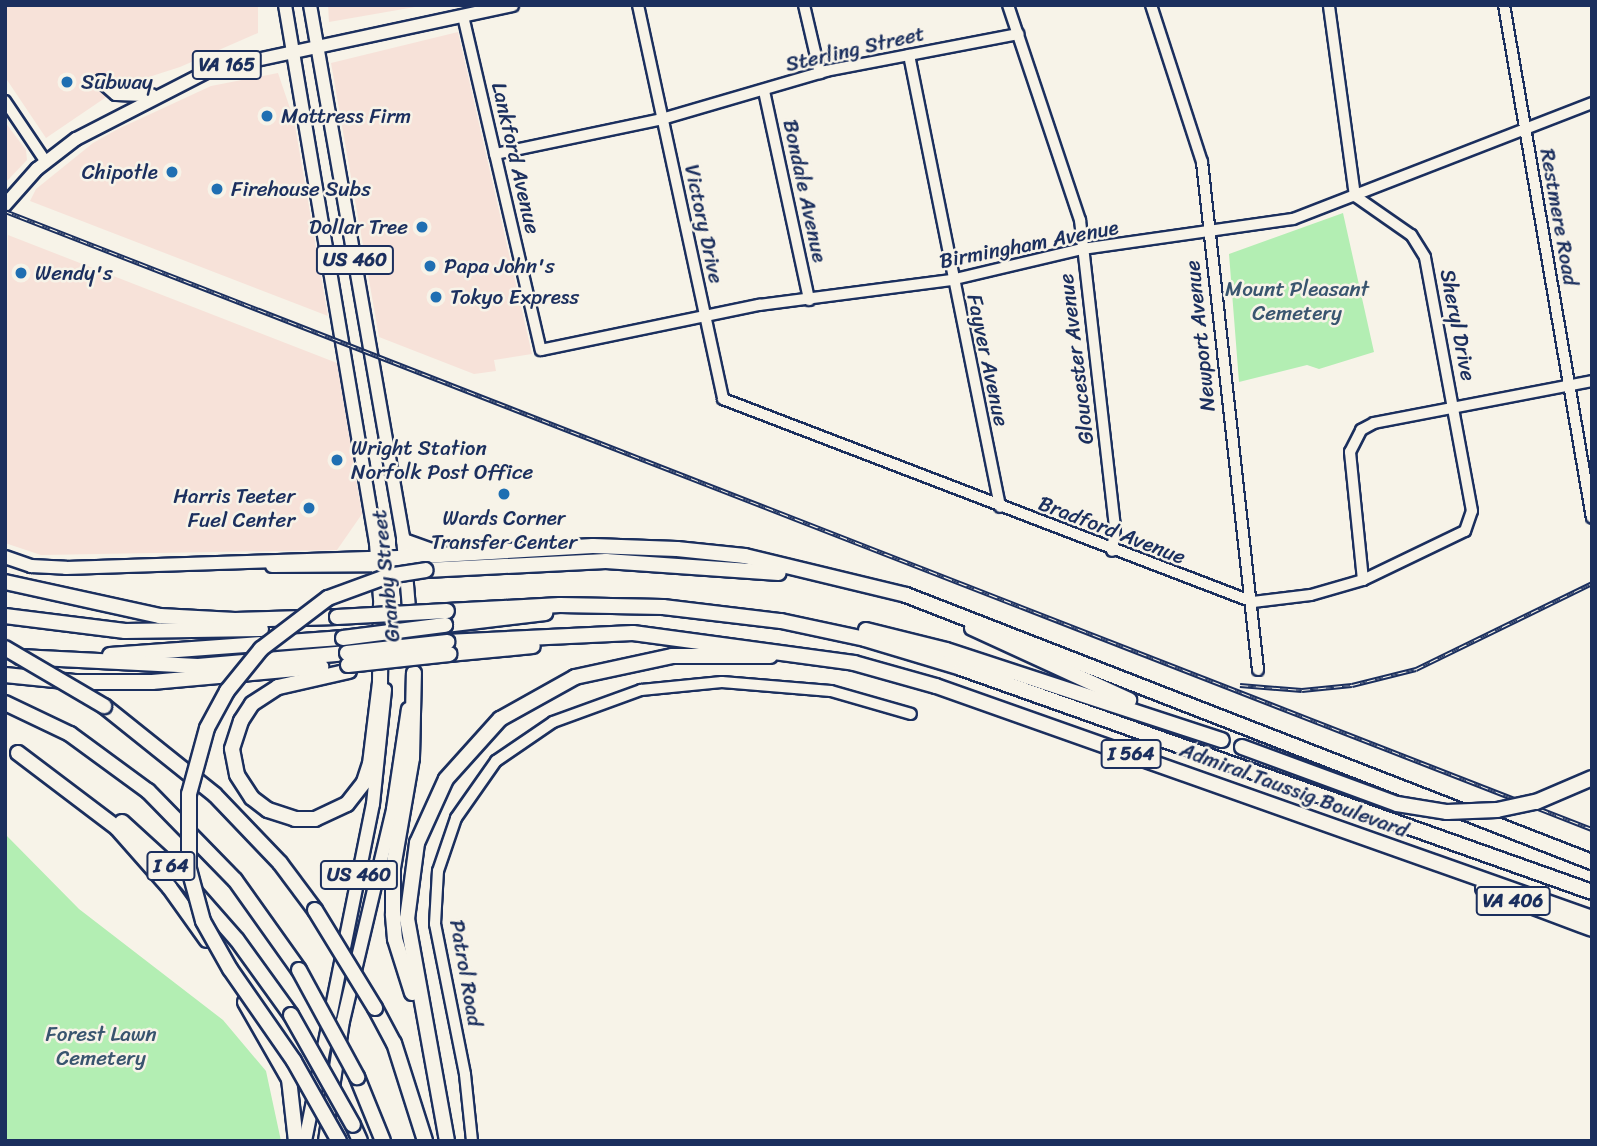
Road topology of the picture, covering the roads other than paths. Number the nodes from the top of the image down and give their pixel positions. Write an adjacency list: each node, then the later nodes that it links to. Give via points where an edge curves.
1 (285, 5): 13 (main road, Granby Street / US 460)
2 (310, 5): 12 (main road, Granby Street / US 460)
3 (512, 5): 10 (main road, VA 165)
4 (638, 5): 22 (street, Victory Drive)
5 (804, 5): 15 (street)
6 (1008, 5): 11 (street, Gloucester Avenue)
7 (1151, 5): 28 (street, Newport Avenue, via 1202,162)
8 (1329, 5): 26 (street)
9 (1504, 5): 23 (street, Restmere Road)
10 (463, 16): 12 (main road, VA 165); 24 (street, Lankford Avenue)
11 (1018, 34): 14 (street, Sterling Street); 29 (street, Gloucester Avenue, via 1080,220)
12 (316, 45): 13 (main road, VA 165); 40 (main road, Granby Street / US 460)
13 (292, 50): 18 (main road, VA 165, via 218,67); 45 (main road, Granby Street / US 460)
14 (909, 55): 15 (street, Sterling Street); 30 (street, Fayver Avenue)
15 (820, 72): 17 (street, Sterling Street)
16 (101, 81): 18 (main road, via 120,95)
17 (764, 91): 22 (street, Sterling Street); 31 (street, Bondale Avenue)
18 (155, 94): 25 (main road, VA 165, via 91,129)
19 (5, 101): 21 (street)
20 (1592, 103): 23 (street, Birmingham Avenue)
21 (9, 109): 25 (street)
22 (662, 119): 24 (street, Sterling Street); 32 (street, Victory Drive)
23 (1525, 127): 26 (street, Birmingham Avenue); 35 (street, Restmere Road)
24 (495, 154): 33 (street, Lankford Avenue)
25 (46, 162): 27 (main road, VA 165)
26 (1355, 197): 28 (street, Birmingham Avenue, via 1293,219); 36 (street, Sheryl Drive, via 1411,235 1425,257)
27 (5, 205)
28 (1209, 234): 29 (street, Birmingham Avenue); 51 (street, Newport Avenue)
29 (1082, 249): 30 (street, Birmingham Avenue); 42 (street, Gloucester Avenue, via 1115,528)
30 (951, 280): 31 (street, Birmingham Avenue); 38 (street, Fayver Avenue)
31 (809, 300): 32 (street, Birmingham Avenue)
32 (705, 316): 33 (street, Birmingham Avenue); 37 (street, Victory Drive, via 723,399)
33 (541, 350)
34 (1592, 381): 35 (street)
35 (1571, 388): 36 (street); 39 (street, Restmere Road)
36 (1454, 408): 41 (street, Sheryl Drive, via 1472,511 1465,531); 48 (street, via 1374,423 1356,435 1350,452)
37 (772, 418): 38 (street, Bradford Avenue)
38 (1000, 507): 42 (street, Bradford Avenue)
39 (1592, 518)
40 (404, 541): 43 (highway); 46 (main road, Granby Street / US 460)
41 (1442, 542): 48 (street, Bradford Avenue)
42 (1112, 551): 51 (street, Bradford Avenue)
43 (445, 554): 46 (highway); 47 (highway, via 642,547 745,556)
44 (5, 557): 45 (main road, via 31,566 66,568 258,564 287,569)
45 (378, 561): 46 (main road); 52 (main road, Granby Street / US 460)
46 (406, 561): 63 (main road, Granby Street / US 460)
47 (812, 575): 50 (highway); 79 (highway, bridge, via 619,562 426,570 388,576 328,598 261,649 226,691 207,728 188,794 189,869 203,921 230,969 294,1060)
48 (1363, 580): 51 (street, Bradford Avenue, via 1311,595)
49 (5, 582): 56 (highway, via 160,616)
50 (860, 585): 67 (highway, via 949,617); 70 (highway, via 906,595 1007,632)
51 (1253, 602): 62 (street, Newport Avenue)
52 (385, 610): 54 (highway, bridge); 56 (highway, bridge); 61 (highway, via 377,707 364,782 347,804 315,819 295,820 268,810 252,798 237,775 232,749 241,721 252,704 278,687); 77 (main road, Granby Street / US 460, via 385,686 373,804)
53 (5, 616): 56 (highway, via 85,628 158,632)
54 (446, 618): 55 (highway, via 594,604); 56 (highway, bridge)
55 (781, 621): 67 (highway, via 848,626 946,650); 72 (highway, via 961,668)
56 (340, 626): 60 (highway, via 190,652)
57 (448, 648): 59 (highway, via 678,639); 61 (highway, bridge); 61 (highway, bridge, via 382,663)
58 (5, 651): 60 (highway); 82 (highway, bridge, via 104,706 215,795 280,863 315,910 394,1042)
59 (820, 656): 71 (highway, Admiral Taussig Boulevard / I 564, via 936,686); 75 (highway, via 698,655 623,664 549,689 486,731 434,800 417,843 407,919)
60 (30, 659): 61 (highway, via 198,666)
61 (348, 663): 64 (highway, via 152,682 75,682)
62 (1258, 670)
63 (414, 673): 75 (highway, via 412,758 393,868 393,914 395,939); 78 (main road, Granby Street / US 460, via 393,809 343,1021)
64 (5, 675)
65 (5, 703): 81 (highway, I 64, bridge, via 71,734 148,791 207,847 299,970 357,1077)
66 (911, 714): 84 (street, Patrol Road, via 831,691 722,682 640,690 553,722 496,761 456,818 438,871 435,924 465,1074)
67 (1222, 740): 69 (highway, bridge, via 1379,798 1438,811 1511,808 1559,794)
68 (11, 750): 76 (highway, via 117,828 195,922 280,1058 294,1099); 80 (highway, I 64, bridge, via 76,789 164,859 237,940 291,1015)
69 (1592, 778)
70 (1592, 862)
71 (1439, 864): 73 (highway, Admiral Taussig Boulevard / I 564); 74 (highway, VA 406, via 1502,897)
72 (1592, 892)
73 (1592, 918)
74 (1592, 929)
75 (427, 1038): 83 (highway)
76 (296, 1141)
77 (304, 1141)
78 (325, 1141)
79 (339, 1141)
80 (360, 1141)
81 (383, 1141)
82 (425, 1141)
83 (447, 1141)
84 (472, 1141)

